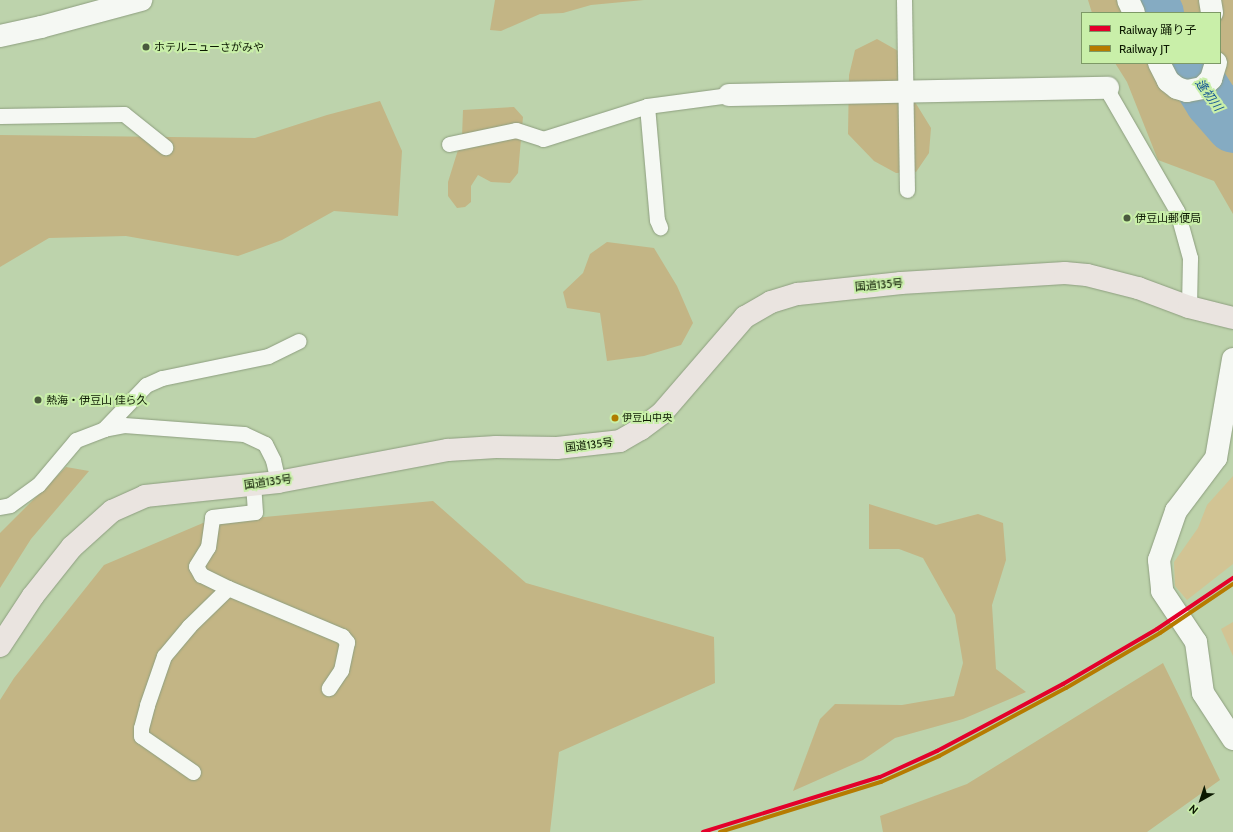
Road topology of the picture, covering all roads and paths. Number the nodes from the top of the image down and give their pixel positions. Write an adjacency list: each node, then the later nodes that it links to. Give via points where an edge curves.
1 (141, 0): 7 (street)
2 (904, 0): 11 (lane)
3 (1128, 0): 5 (street)
4 (1210, 0): 6 (street)
5 (1134, 12)
6 (1212, 12)
7 (0, 36)
8 (1160, 64): 9 (street, via 1168,81 1177,88 1187,91 1202,88 1211,79)
9 (1216, 64)
10 (1108, 88): 11 (street); 19 (lane, via 1177,211 1190,258)
11 (907, 92): 12 (street); 17 (lane)
12 (729, 95): 13 (lane)
13 (647, 106): 15 (lane, via 543,139 516,130); 18 (lane, via 657,220)
14 (0, 116): 16 (lane, via 124,114)
15 (449, 144)
16 (165, 147)
17 (907, 190)
18 (660, 227)
19 (1189, 307): 20 (highway, 国道135号); 25 (highway, 国道135号, via 1138,288 1087,275 1065,273 900,283 798,294 771,302 745,317 662,413 620,441 556,448 496,447 448,450)
20 (1233, 318)
21 (299, 341): 24 (lane, via 268,356 162,378 146,385)
22 (1233, 359): 23 (street)
23 (1230, 392): 31 (street, via 1216,458 1176,511 1159,560 1162,591 1196,642 1203,693)
24 (104, 429): 25 (lane, via 124,425 244,434 265,444 273,460); 27 (lane, via 76,440 38,485 10,505)
25 (278, 482): 26 (highway, 国道135号)
26 (253, 485): 28 (lane, via 255,512 212,517 208,547 196,566 201,575); 29 (highway, 国道135号, via 145,496 112,511 72,547 33,596)
27 (0, 506)
28 (228, 588): 30 (lane, via 342,636 347,642 341,670); 32 (lane, via 189,626 164,656 141,728 141,736)
29 (0, 646)
30 (329, 688)
31 (1233, 739)
32 (192, 772)

